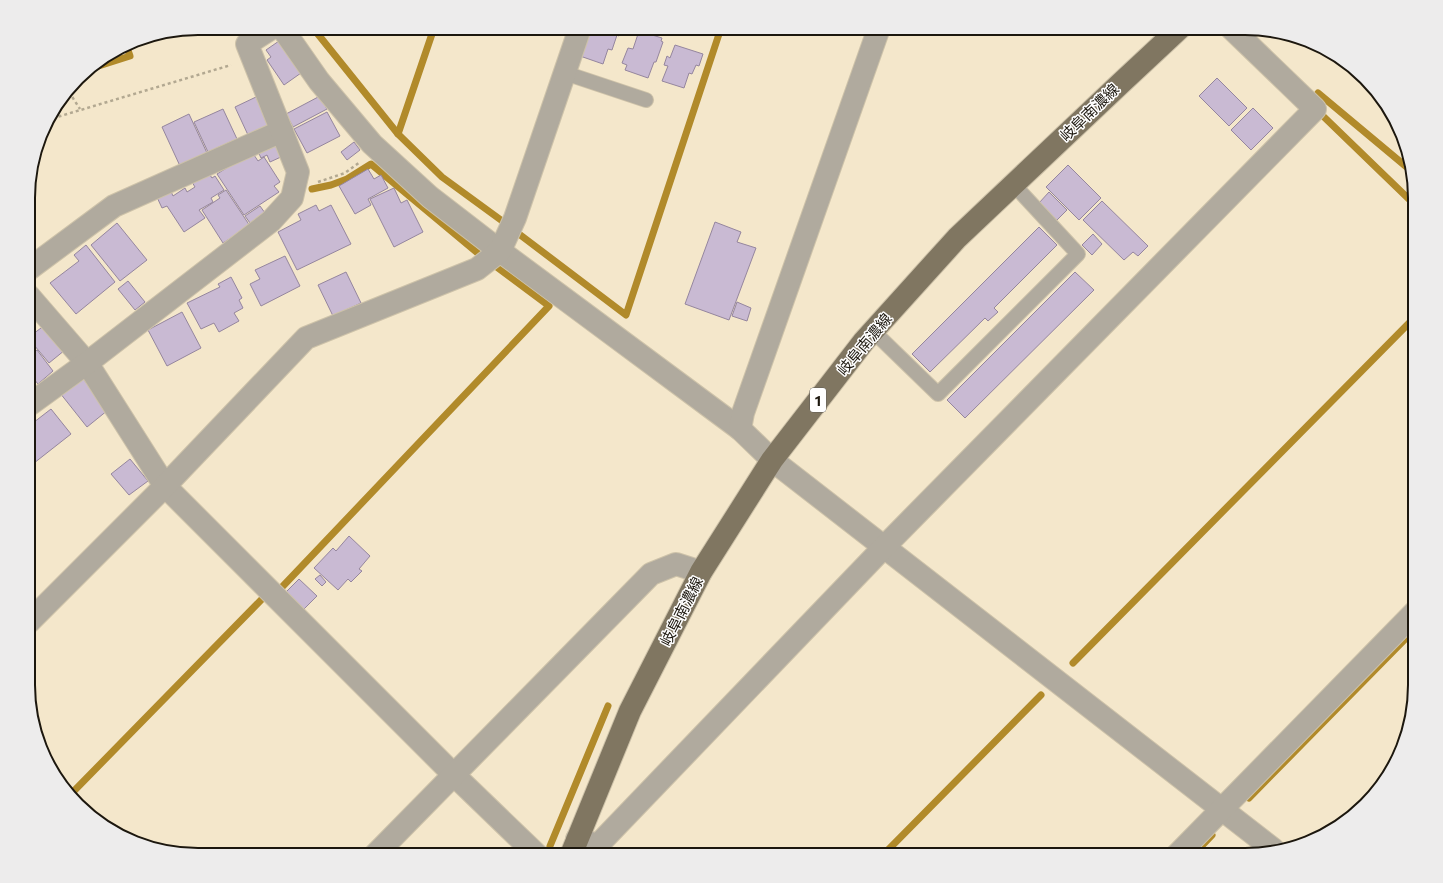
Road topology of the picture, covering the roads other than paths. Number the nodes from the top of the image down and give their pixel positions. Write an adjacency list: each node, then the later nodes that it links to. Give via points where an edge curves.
1 (261, 35): 9 (street, via 247,44)
2 (287, 35): 11 (street, via 318,81 378,150 430,197)
3 (578, 35): 7 (street)
4 (876, 35): 17 (street)
5 (1172, 35): 10 (main road, 岐阜南濃線 / 1)
6 (1238, 35): 20 (street, via 1315,109)
7 (565, 73): 8 (lane); 11 (street, via 515,218)
8 (646, 100)
9 (282, 131): 12 (street, via 114,206); 15 (street, via 298,172 292,198 271,221)
10 (1014, 185): 14 (main road, 岐阜南濃線 / 1, via 957,238); 14 (lane, via 1078,254 938,394)
11 (500, 251): 17 (street); 19 (street, via 477,269 306,338)
12 (35, 265)
13 (35, 303): 15 (street)
14 (873, 331): 18 (main road, 岐阜南濃線 / 1)
15 (87, 363): 16 (street); 19 (street)
16 (35, 401)
17 (740, 429): 18 (street)
18 (772, 460): 20 (street); 21 (main road, 岐阜南濃線 / 1)
19 (164, 486): 22 (street); 24 (street)
20 (884, 547): 25 (street); 26 (street, via 598,844)
21 (701, 572): 24 (street, via 676,564 651,574); 26 (main road, 岐阜南濃線 / 1, via 630,711)
22 (35, 616)
23 (1408, 619): 25 (street)
24 (454, 775): 28 (street); 29 (street)
25 (1222, 810): 27 (street); 30 (street)
26 (574, 847)
27 (1269, 847)
28 (382, 848)
29 (530, 848)
30 (1184, 848)

